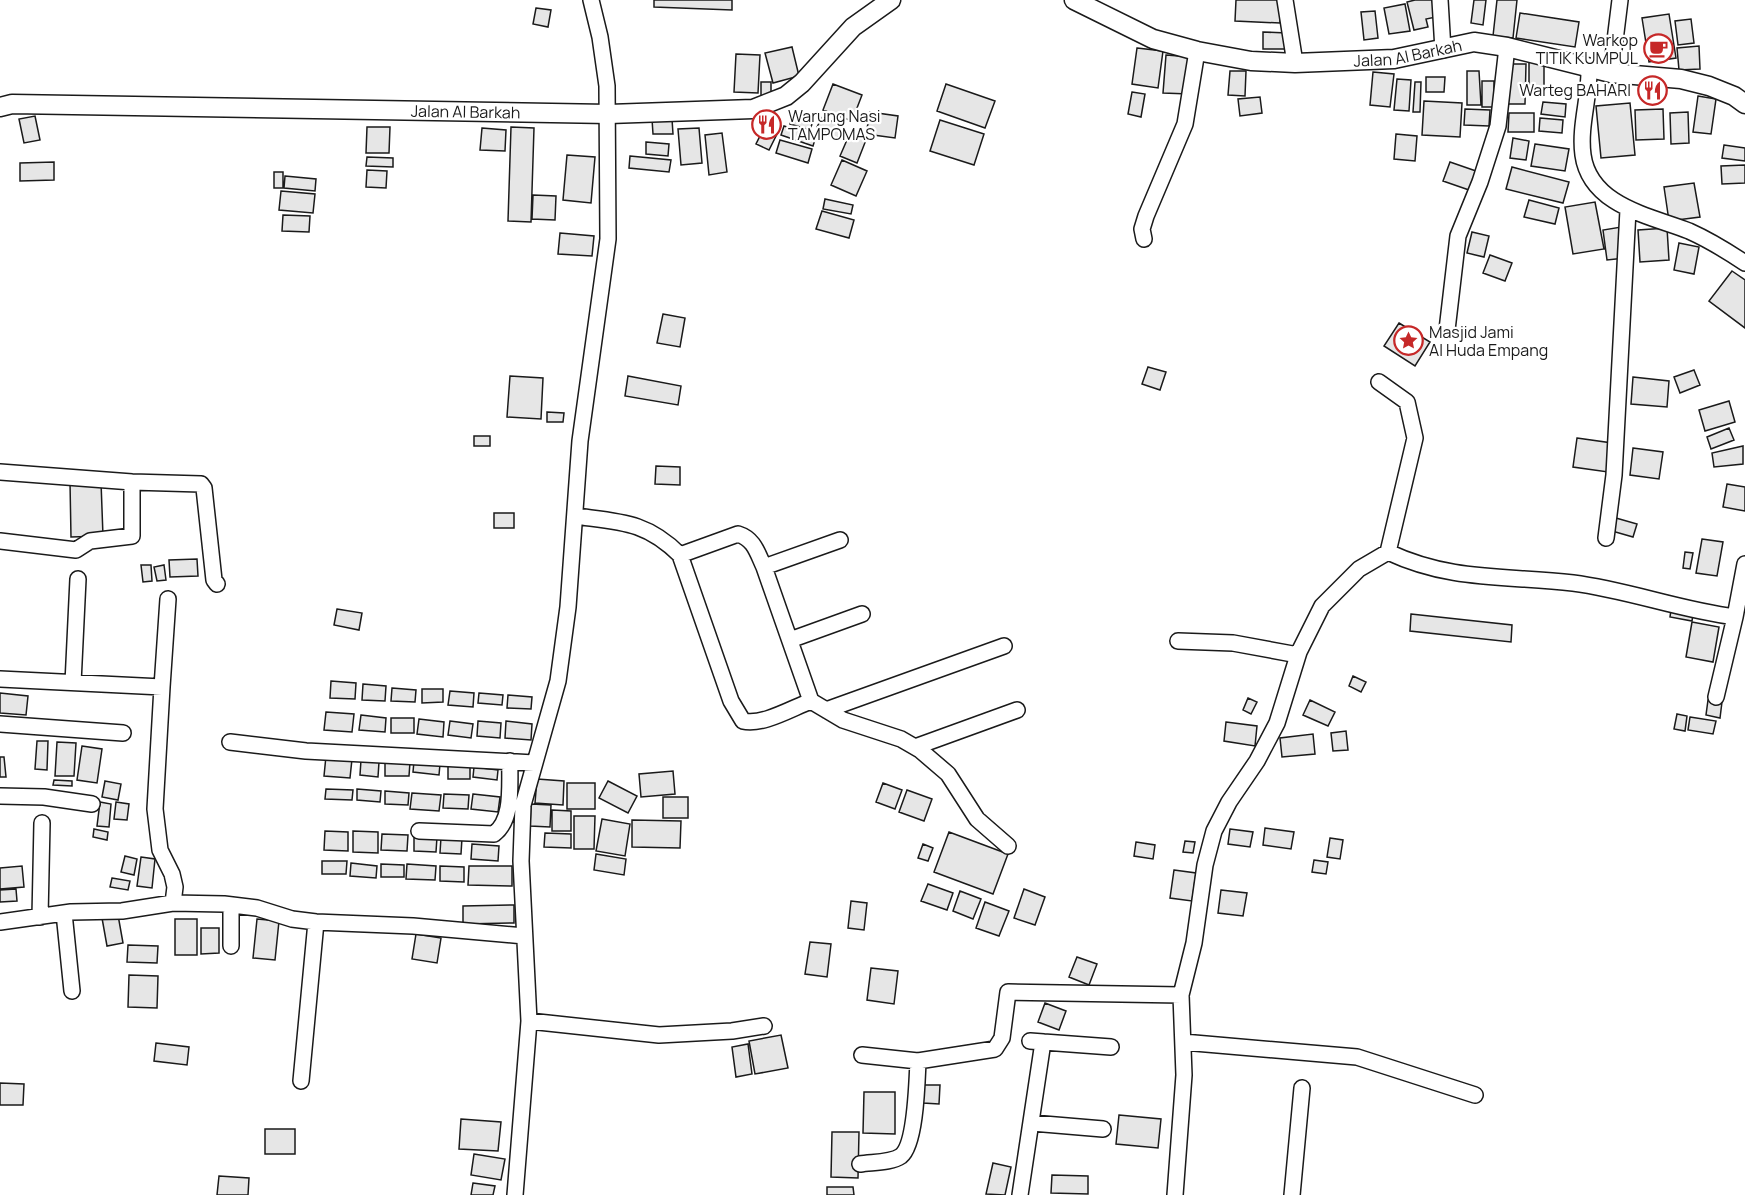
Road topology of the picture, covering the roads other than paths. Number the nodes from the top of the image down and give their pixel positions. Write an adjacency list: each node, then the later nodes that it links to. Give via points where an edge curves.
1 (591, 0): 15 (street, via 604,61)
2 (891, 0): 15 (street, Jalan Al Barkah, via 853,27 802,83 771,103 753,109)
3 (1074, 0): 9 (street, Jalan Al Barkah, via 1153,39)
4 (1285, 0): 10 (street)
5 (1440, 0): 8 (street)
6 (1620, 0): 12 (street)
7 (1507, 47): 8 (street, Jalan Al Barkah, via 1474,42); 11 (street, Jalan Al Barkah); 19 (street, via 1498,126 1458,236)
8 (1443, 50): 10 (street, Jalan Al Barkah, via 1394,60)
9 (1197, 51): 10 (street, Jalan Al Barkah, via 1261,63); 17 (street, via 1185,124 1146,216)
10 (1295, 63)
11 (1589, 68): 12 (street, Jalan Al Barkah); 16 (street, via 1583,156 1590,176 1607,196)
12 (1611, 73): 13 (street, Jalan Al Barkah, via 1681,79 1726,93)
13 (1745, 104)
14 (0, 107): 15 (street, Jalan Al Barkah, via 12,104)
15 (609, 114): 23 (street, via 607,248 580,441)
16 (1628, 210): 18 (street, via 1688,231); 24 (street, via 1614,474)
17 (1144, 239)
18 (1745, 263)
19 (1447, 330)
20 (1379, 382): 27 (street, via 1407,402 1415,438)
21 (0, 472): 22 (street)
22 (132, 482): 26 (street, via 132,536 90,541 76,550); 32 (street, via 201,484 214,580)
23 (575, 516): 28 (street, via 652,531); 52 (street, via 558,681)
24 (1606, 538)
25 (840, 540): 30 (street)
26 (0, 541)
27 (1388, 552): 35 (street, via 1430,567 1484,578 1573,583); 39 (street, via 1359,569 1322,606)
28 (680, 555): 30 (street, via 738,534 754,545); 44 (street, via 731,701 743,721 761,720)
29 (1745, 564): 35 (street)
30 (764, 567): 36 (street)
31 (78, 579): 41 (street)
32 (218, 584)
33 (168, 599): 42 (street)
34 (862, 614): 36 (street)
35 (1736, 616): 43 (street)
36 (790, 640): 44 (street)
37 (1178, 640): 39 (street)
38 (1004, 646): 45 (street)
39 (1298, 655): 67 (street, via 1277,723 1214,831)
40 (0, 679): 41 (street)
41 (73, 683): 42 (street)
42 (162, 687): 58 (street, via 155,809 160,850 175,887)
43 (1716, 697)
44 (811, 701): 45 (street)
45 (826, 710): 50 (street)
46 (1017, 710): 50 (street)
47 (0, 724): 48 (street)
48 (123, 733)
49 (230, 742): 51 (street, via 306,751)
50 (915, 747): 57 (street, via 948,774 972,813)
51 (510, 761): 52 (street); 56 (street, via 509,807 494,834)
52 (534, 763): 64 (street, via 523,805 521,833)
53 (0, 796): 54 (street, via 44,796)
54 (92, 804)
55 (42, 823): 61 (street)
56 (418, 831)
57 (1008, 846)
58 (173, 903): 59 (street); 60 (street, via 122,911)
59 (231, 905): 63 (street); 65 (street)
60 (64, 913): 61 (street); 66 (street)
61 (39, 917): 62 (street)
62 (0, 922)
63 (316, 922): 64 (street); 74 (street)
64 (525, 936): 68 (street)
65 (231, 946)
66 (72, 991)
67 (1181, 995): 70 (street); 73 (street, via 1008,992 1002,1038 995,1049)
68 (529, 1021): 69 (street, via 659,1035); 80 (street)
69 (764, 1026)
70 (1183, 1042): 76 (street, via 1357,1057); 82 (street)
71 (1111, 1047): 77 (street, via 1037,1042)
72 (862, 1055): 73 (street)
73 (918, 1061): 79 (street, via 906,1149 896,1158)
74 (301, 1081)
75 (1302, 1088): 83 (street)
76 (1475, 1095)
77 (1032, 1123): 78 (street); 81 (street)
78 (1103, 1129)
79 (860, 1164)
80 (515, 1195)
81 (1020, 1195)
82 (1175, 1195)
83 (1292, 1195)

